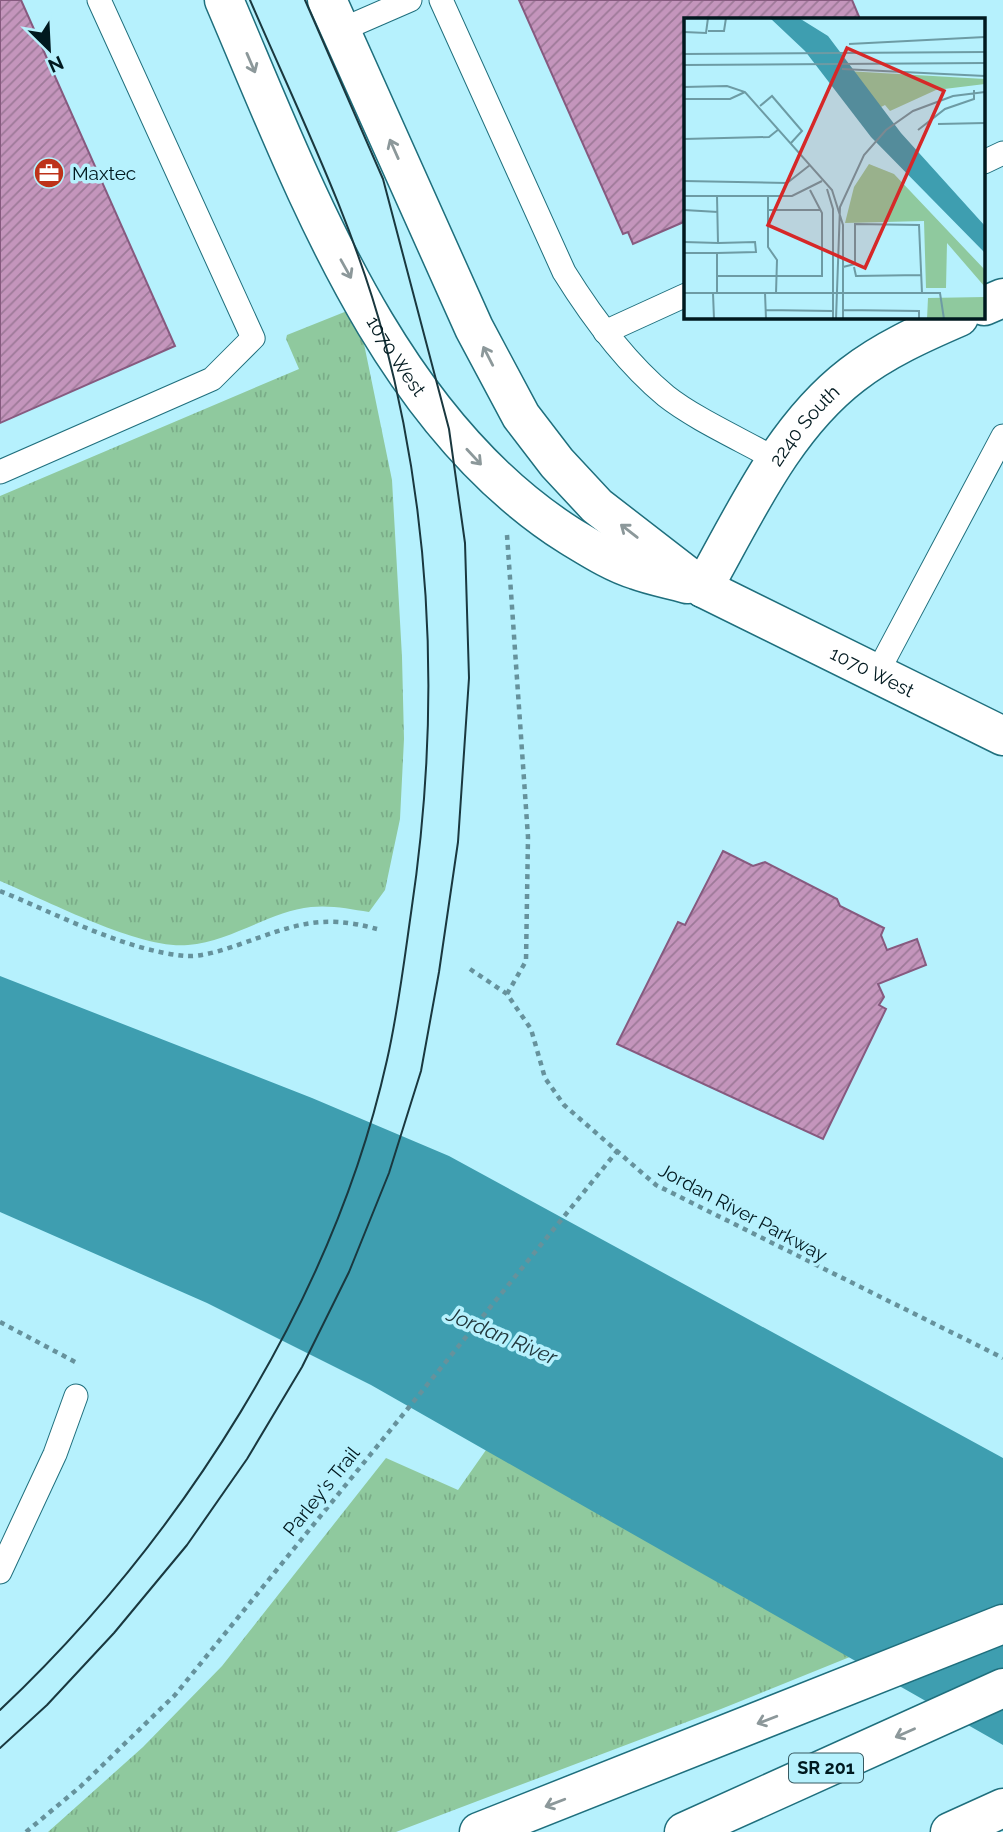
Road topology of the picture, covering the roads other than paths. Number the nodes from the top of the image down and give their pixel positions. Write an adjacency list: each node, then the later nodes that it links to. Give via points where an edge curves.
1 (99, 0): 15 (lane, via 253,338 212,379)
2 (224, 0): 16 (main road, 1070 West, one-way to 16, via 305,190 384,336 449,429 516,496 571,536 634,570)
3 (411, 0): 5 (lane)
4 (441, 0): 12 (lane, via 564,272)
5 (334, 15): 16 (main road, 1070 West, one-way to 5, via 597,506 556,463 521,416 474,328)
6 (1003, 153): 7 (lane)
7 (986, 161)
8 (684, 296): 12 (lane)
9 (1003, 298): 10 (main road)
10 (986, 305)
11 (957, 318): 14 (main road, 2240 South, via 912,337 851,376 803,422)
12 (605, 332): 14 (lane, via 668,397)
13 (1003, 436): 17 (lane)
14 (777, 460): 16 (main road, 2240 South)
15 (0, 472)
16 (703, 587): 17 (main road, 1070 West)
17 (876, 675): 18 (main road, 1070 West)
18 (1003, 736)
19 (76, 1396): 20 (lane, via 55,1454)
20 (0, 1572)
21 (1003, 1625): 25 (main road, one-way to 25)
22 (1003, 1688): 26 (main road, SR 201, one-way to 26)
23 (1003, 1808): 24 (main road)
24 (958, 1828)
25 (479, 1832)
26 (684, 1832)

